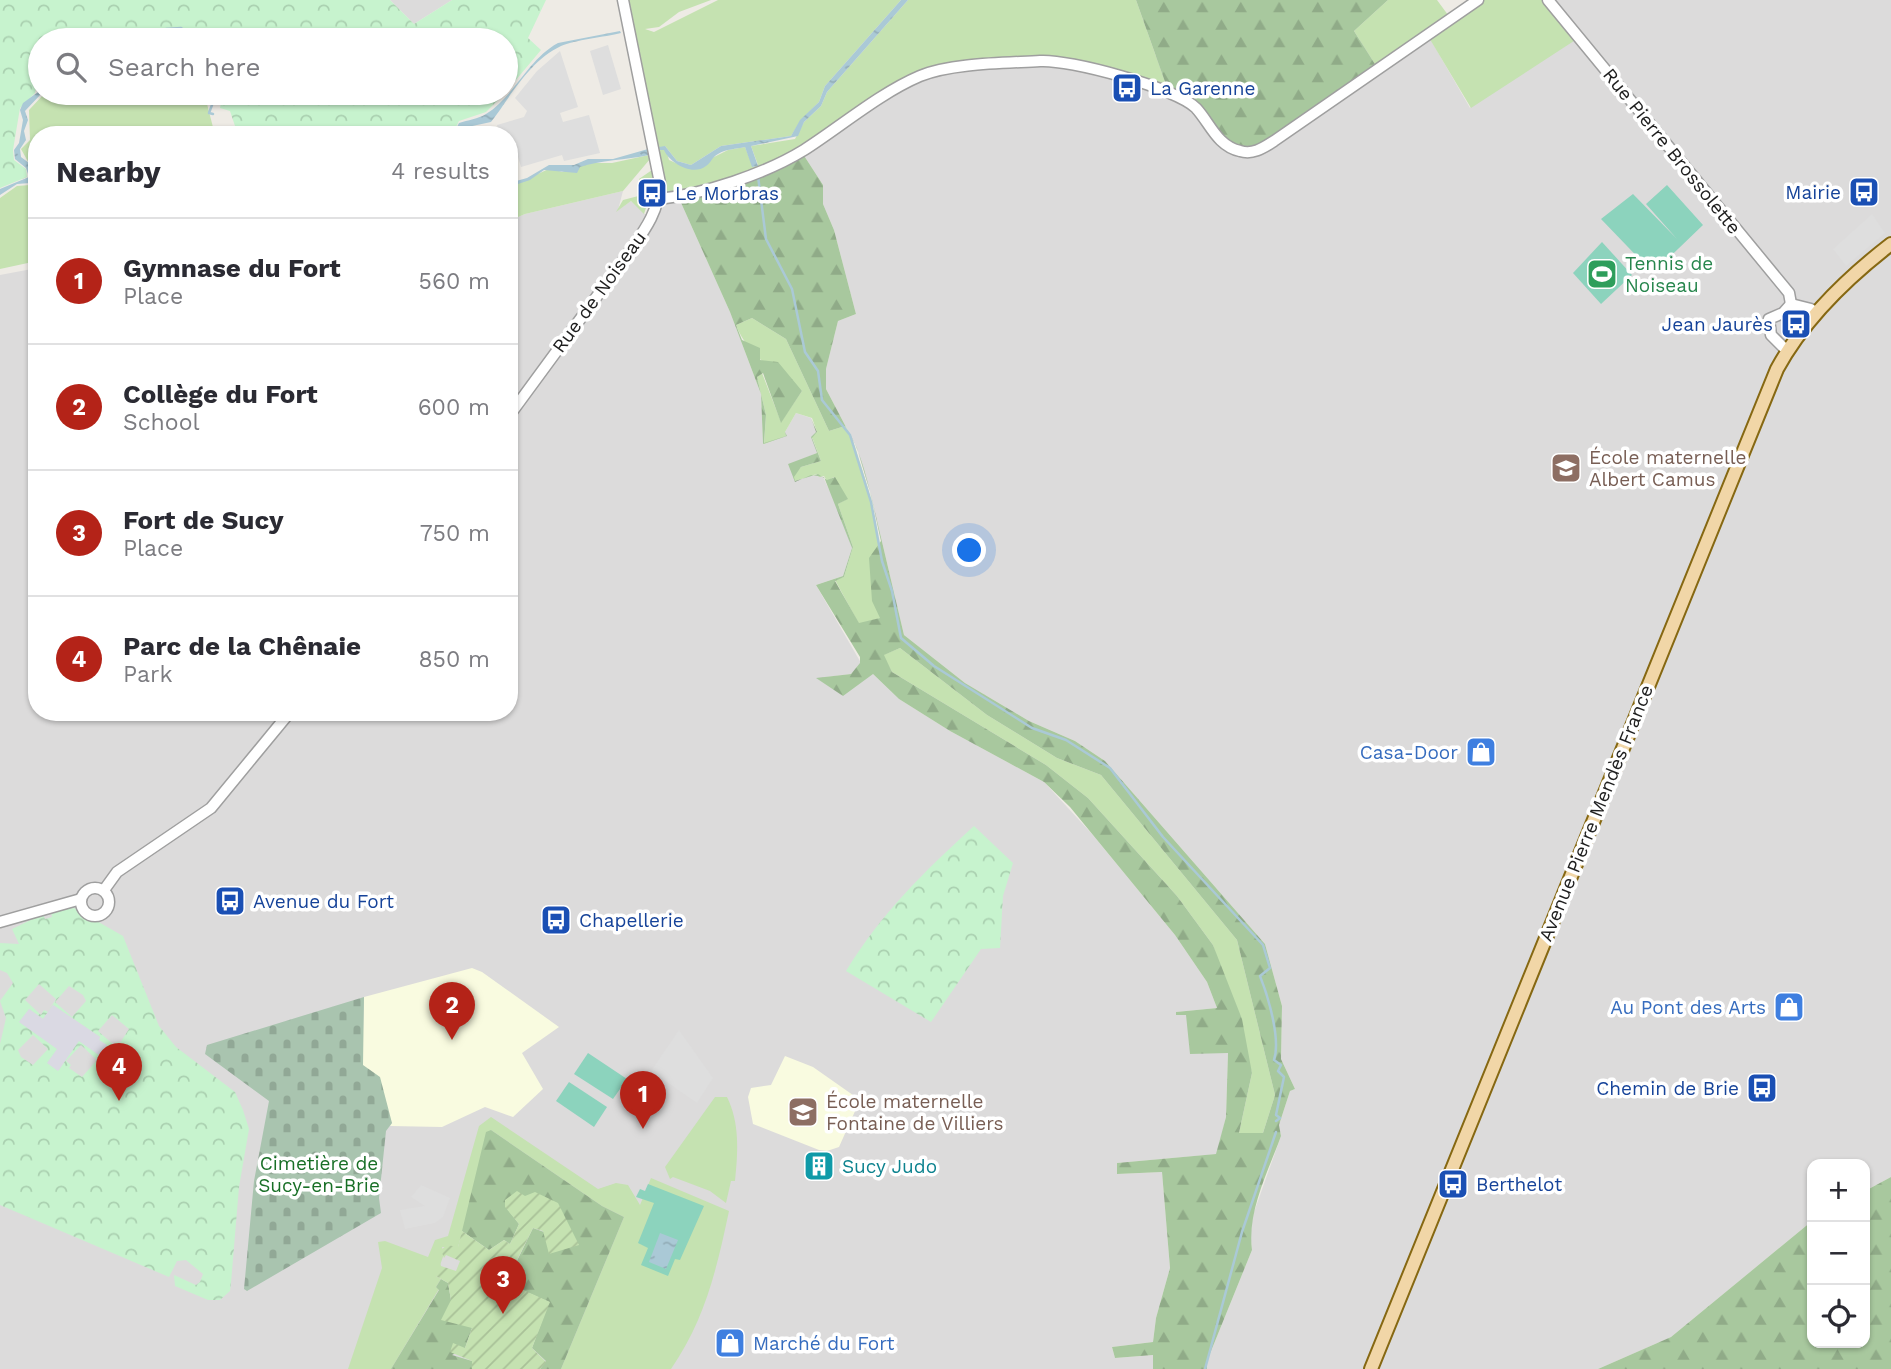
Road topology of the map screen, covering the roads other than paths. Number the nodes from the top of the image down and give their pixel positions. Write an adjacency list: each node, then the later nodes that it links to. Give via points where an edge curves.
1 (622, 0): 4 (street, via 660,183)
2 (1478, 0): 4 (street, via 1250,153 1221,141 1180,97 1087,67 1042,61 918,77 783,161 694,193)
3 (1548, 0): 7 (street, Rue Pierre Brossolette, via 1782,284)
4 (659, 199): 11 (street, Rue de Noiseau, via 640,236)
5 (1891, 244): 6 (main road, Avenue Pierre Mendès France)
6 (1852, 275): 8 (main road, Avenue Pierre Mendès France); 10 (main road, Avenue Pierre Mendès France, via 1824,304)
7 (1791, 304): 8 (street); 9 (street, via 1769,319 1771,335)
8 (1811, 309): 9 (main road, Avenue Pierre Mendès France)
9 (1787, 343): 10 (main road, Avenue Pierre Mendès France)
10 (1777, 369): 16 (main road, Avenue Pierre Mendès France)
11 (518, 404)
12 (283, 721): 13 (street, via 212,808 117,872)
13 (104, 890): 14 (street, via 89,889); 14 (street, via 110,901 102,915 85,912)
14 (81, 899): 15 (street)
15 (0, 922)
16 (1371, 1369)

